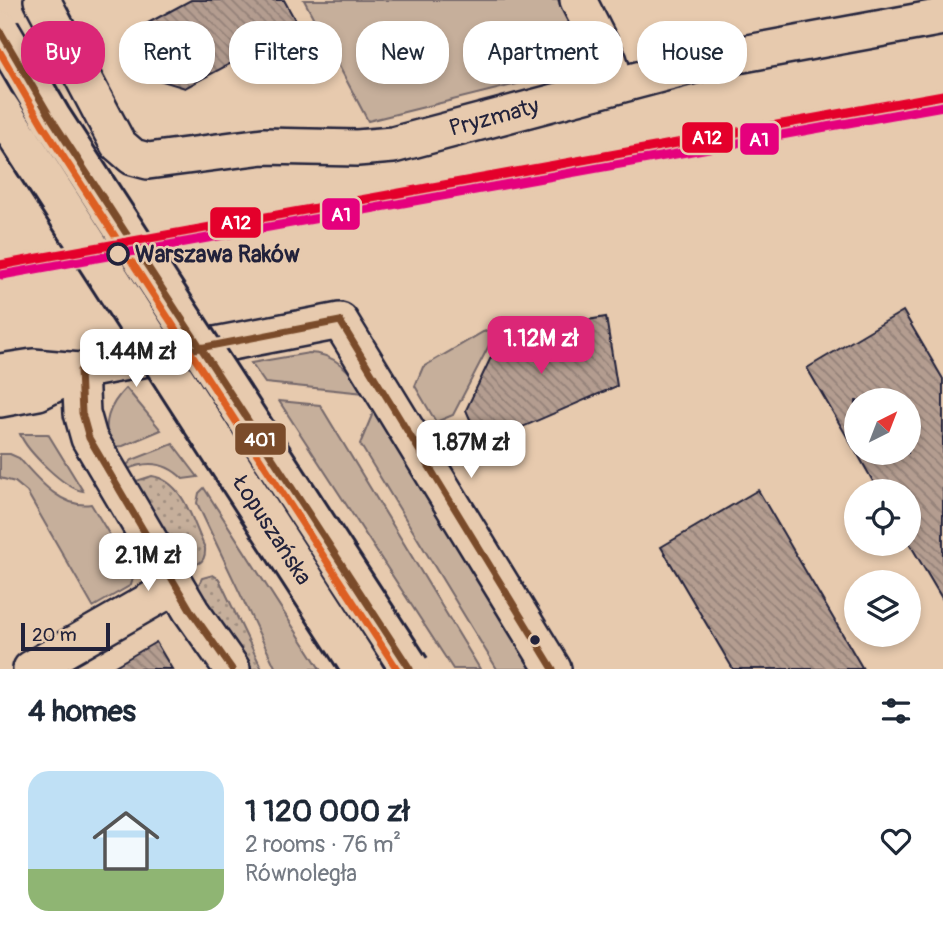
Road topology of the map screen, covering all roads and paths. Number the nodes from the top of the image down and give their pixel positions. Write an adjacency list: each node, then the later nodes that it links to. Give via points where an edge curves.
1 (42, 0): 7 (street, Pryzmaty, via 103,117 122,148 140,160 263,146 375,148)
2 (578, 0): 4 (street)
3 (943, 17): 6 (street, Pryzmaty, via 721,58)
4 (589, 21)
5 (0, 32): 16 (main road, Łopuszańska, bridge, via 51,118)
6 (623, 82)
7 (616, 84)
8 (0, 109): 15 (main road, Łopuszańska, bridge)
9 (80, 371): 10 (street, via 33,367); 11 (street, via 38,392); 12 (street, via 82,413 89,438); 17 (street, via 340,321)
10 (0, 372)
11 (0, 399)
12 (176, 586): 13 (street); 14 (street)
13 (31, 669)
14 (232, 669)
15 (362, 669)
16 (410, 669)
17 (553, 669)

